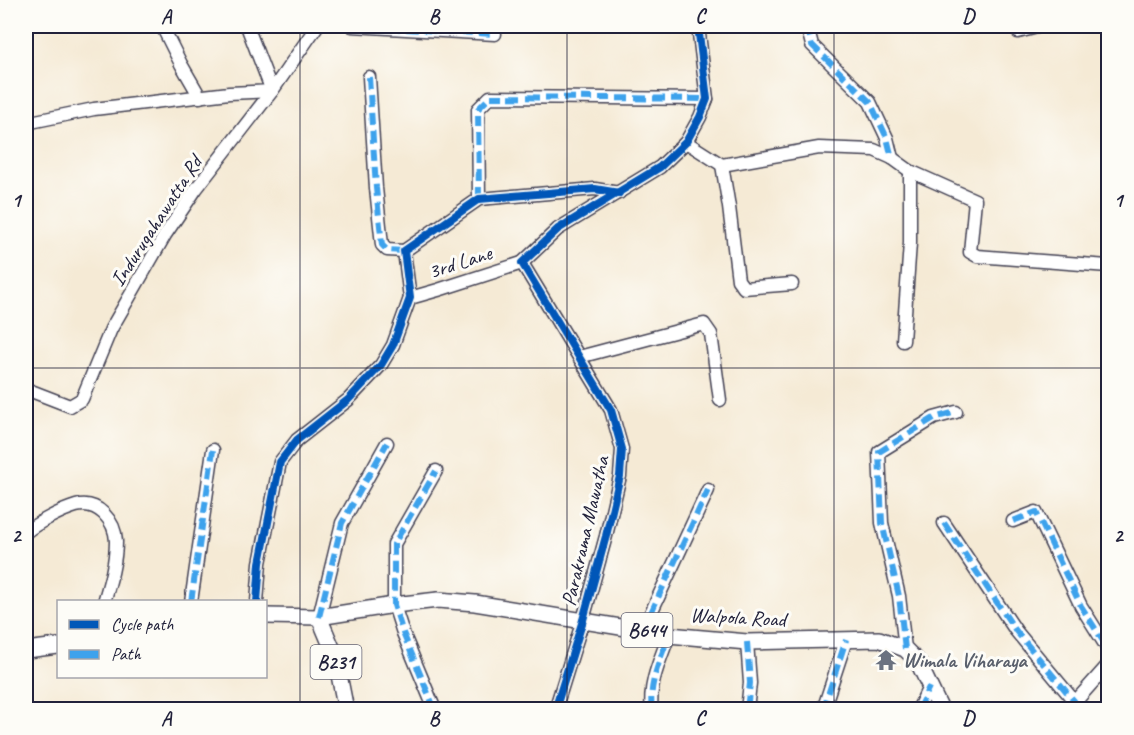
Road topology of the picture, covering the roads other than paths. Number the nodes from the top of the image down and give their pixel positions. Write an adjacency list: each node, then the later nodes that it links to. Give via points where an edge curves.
1 (162, 26): 12 (street)
2 (247, 26): 11 (street)
3 (317, 26): 11 (street, Indurugahawatta Rd)
4 (352, 26): 9 (street)
5 (698, 26): 13 (street)
6 (807, 26): 16 (street, via 812,45 870,102 888,138)
7 (1012, 26): 8 (street, via 1018,32)
8 (1041, 26)
9 (495, 34)
10 (369, 77): 21 (street, via 382,245 387,250)
11 (272, 91): 12 (street); 28 (street, Indurugahawatta Rd, via 165,235 111,329 82,399 70,406)
12 (201, 97): 14 (street, via 94,109)
13 (707, 99): 15 (street); 20 (street, via 490,97 478,109)
14 (26, 123)
15 (686, 142): 17 (street); 19 (street, via 660,167)
16 (892, 158): 17 (street, via 874,150 819,148); 18 (street)
17 (722, 165): 24 (street, via 738,280 744,288)
18 (910, 171): 23 (street, via 975,200 970,252 976,256); 26 (street)
19 (619, 193): 20 (street, via 595,189); 22 (street, via 558,229)
20 (479, 199): 21 (street)
21 (404, 251): 25 (street)
22 (522, 263): 25 (street, 3rd Lane); 27 (street, Parakrama Mawatha)
23 (1108, 266)
24 (792, 284)
25 (410, 298): 40 (street, via 393,345 381,365 348,400 297,440 280,462 260,563)
26 (903, 341)
27 (579, 357): 29 (street, via 704,324 711,334); 44 (street, Parakrama Mawatha, via 611,410 621,448 620,476)
28 (26, 389)
29 (720, 400)
30 (956, 412): 50 (street, via 934,418 879,452 882,523 899,596)
31 (387, 443): 43 (street, via 342,523)
32 (213, 450): 39 (street)
33 (436, 471): 41 (street, via 394,544)
34 (708, 490): 45 (street)
35 (1013, 521): 51 (street, via 1036,512 1081,606)
36 (944, 524): 55 (street)
37 (26, 532): 38 (street, via 35,524 78,506 105,513 113,525 116,541)
38 (105, 600)
39 (191, 600)
40 (257, 600)
41 (394, 605): 43 (main road, Walpola Road / B644); 44 (main road, Walpola Road / B644, via 438,600); 57 (street)
42 (267, 616): 43 (main road, B644)
43 (320, 617): 56 (main road, B231, via 335,656)
44 (582, 620): 45 (main road, Walpola Road / B644); 58 (street, Parakrama Mawatha)
45 (643, 630): 46 (main road, Walpola Road / B644)
46 (669, 635): 48 (main road, Walpola Road / B644); 59 (street, via 655,674)
47 (846, 640): 48 (main road, Walpola Road / B644); 50 (main road, Walpola Road / B644, via 879,639); 61 (street)
48 (747, 642): 60 (street)
49 (57, 646): 52 (main road)
50 (905, 649): 54 (main road, via 918,662)
51 (1108, 649)
52 (26, 650)
53 (1108, 665): 55 (street)
54 (929, 687): 62 (street); 63 (main road)
55 (1071, 706)
56 (346, 710)
57 (435, 710)
58 (555, 710)
59 (652, 710)
60 (747, 710)
61 (823, 710)
62 (918, 710)
63 (941, 710)

